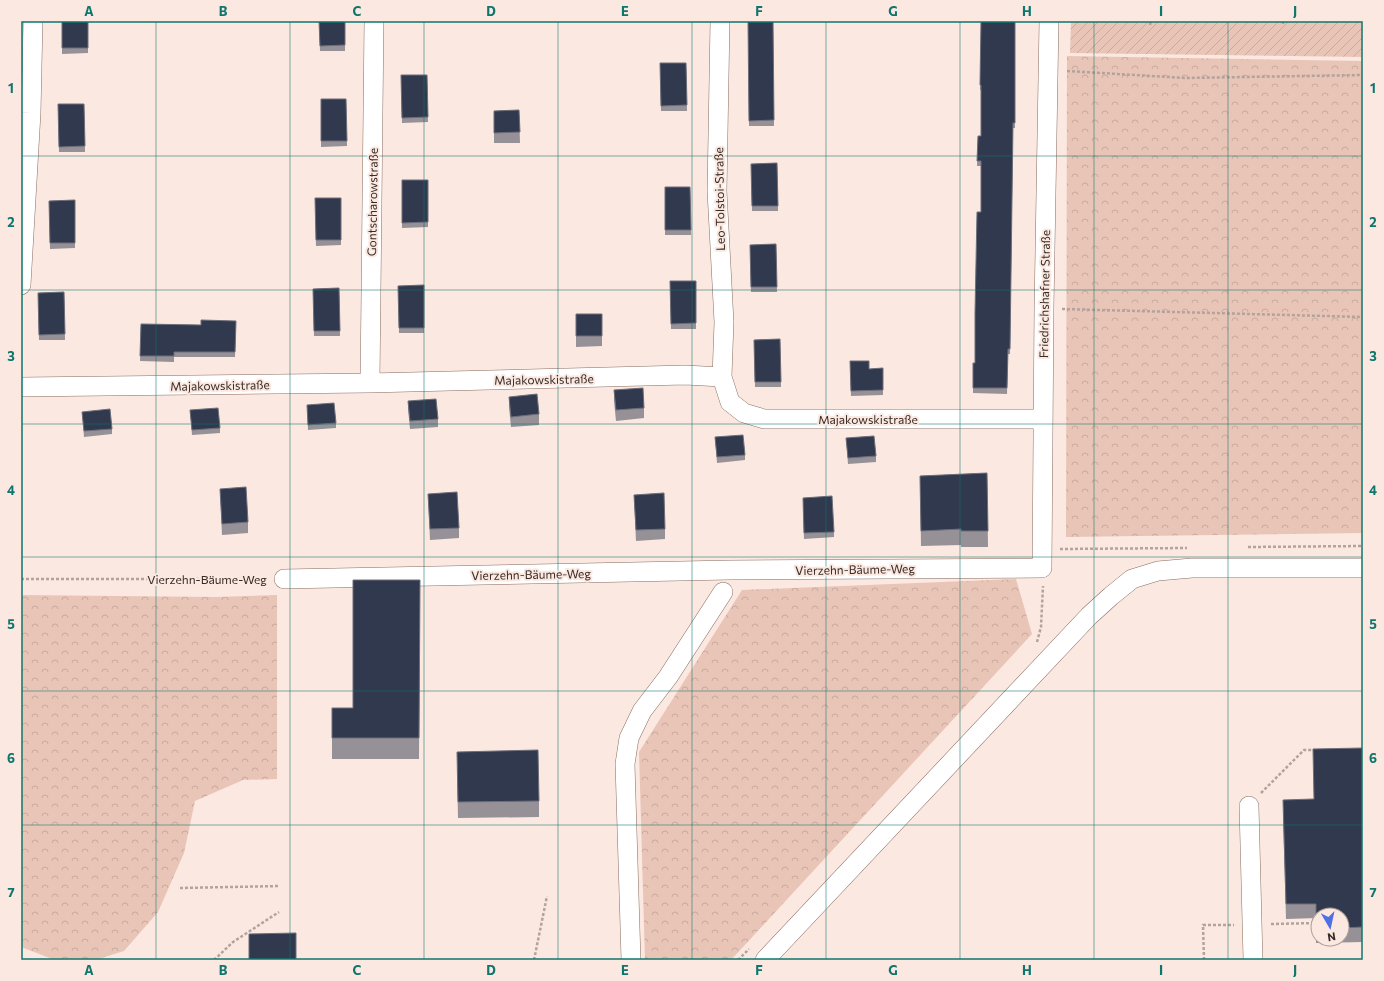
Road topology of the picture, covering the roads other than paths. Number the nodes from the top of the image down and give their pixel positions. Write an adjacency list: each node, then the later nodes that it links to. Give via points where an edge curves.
1 (33, 21): 5 (street, via 31,113)
2 (374, 21): 7 (street, Gontscharowstraße)
3 (720, 21): 6 (street, Leo-Tolstoi-Straße, via 717,191 724,322)
4 (1049, 21): 9 (street, Friedrichshafner Straße)
5 (21, 285)
6 (722, 377): 7 (street, Majakowskistraße, via 677,375); 9 (street, Majakowskistraße, via 730,402 744,413 764,419)
7 (370, 383): 8 (street, Majakowskistraße)
8 (21, 387)
9 (1043, 419): 10 (street, Friedrichshafner Straße)
10 (1042, 568): 12 (street, Vierzehn-Bäume-Weg)
11 (1363, 568): 16 (street, via 1192,568 1158,571 1132,579 1089,616)
12 (284, 579)
13 (723, 592): 15 (street, via 668,677 642,711 629,738 625,764)
14 (1249, 806): 17 (street)
15 (631, 960)
16 (765, 960)
17 (1253, 960)

